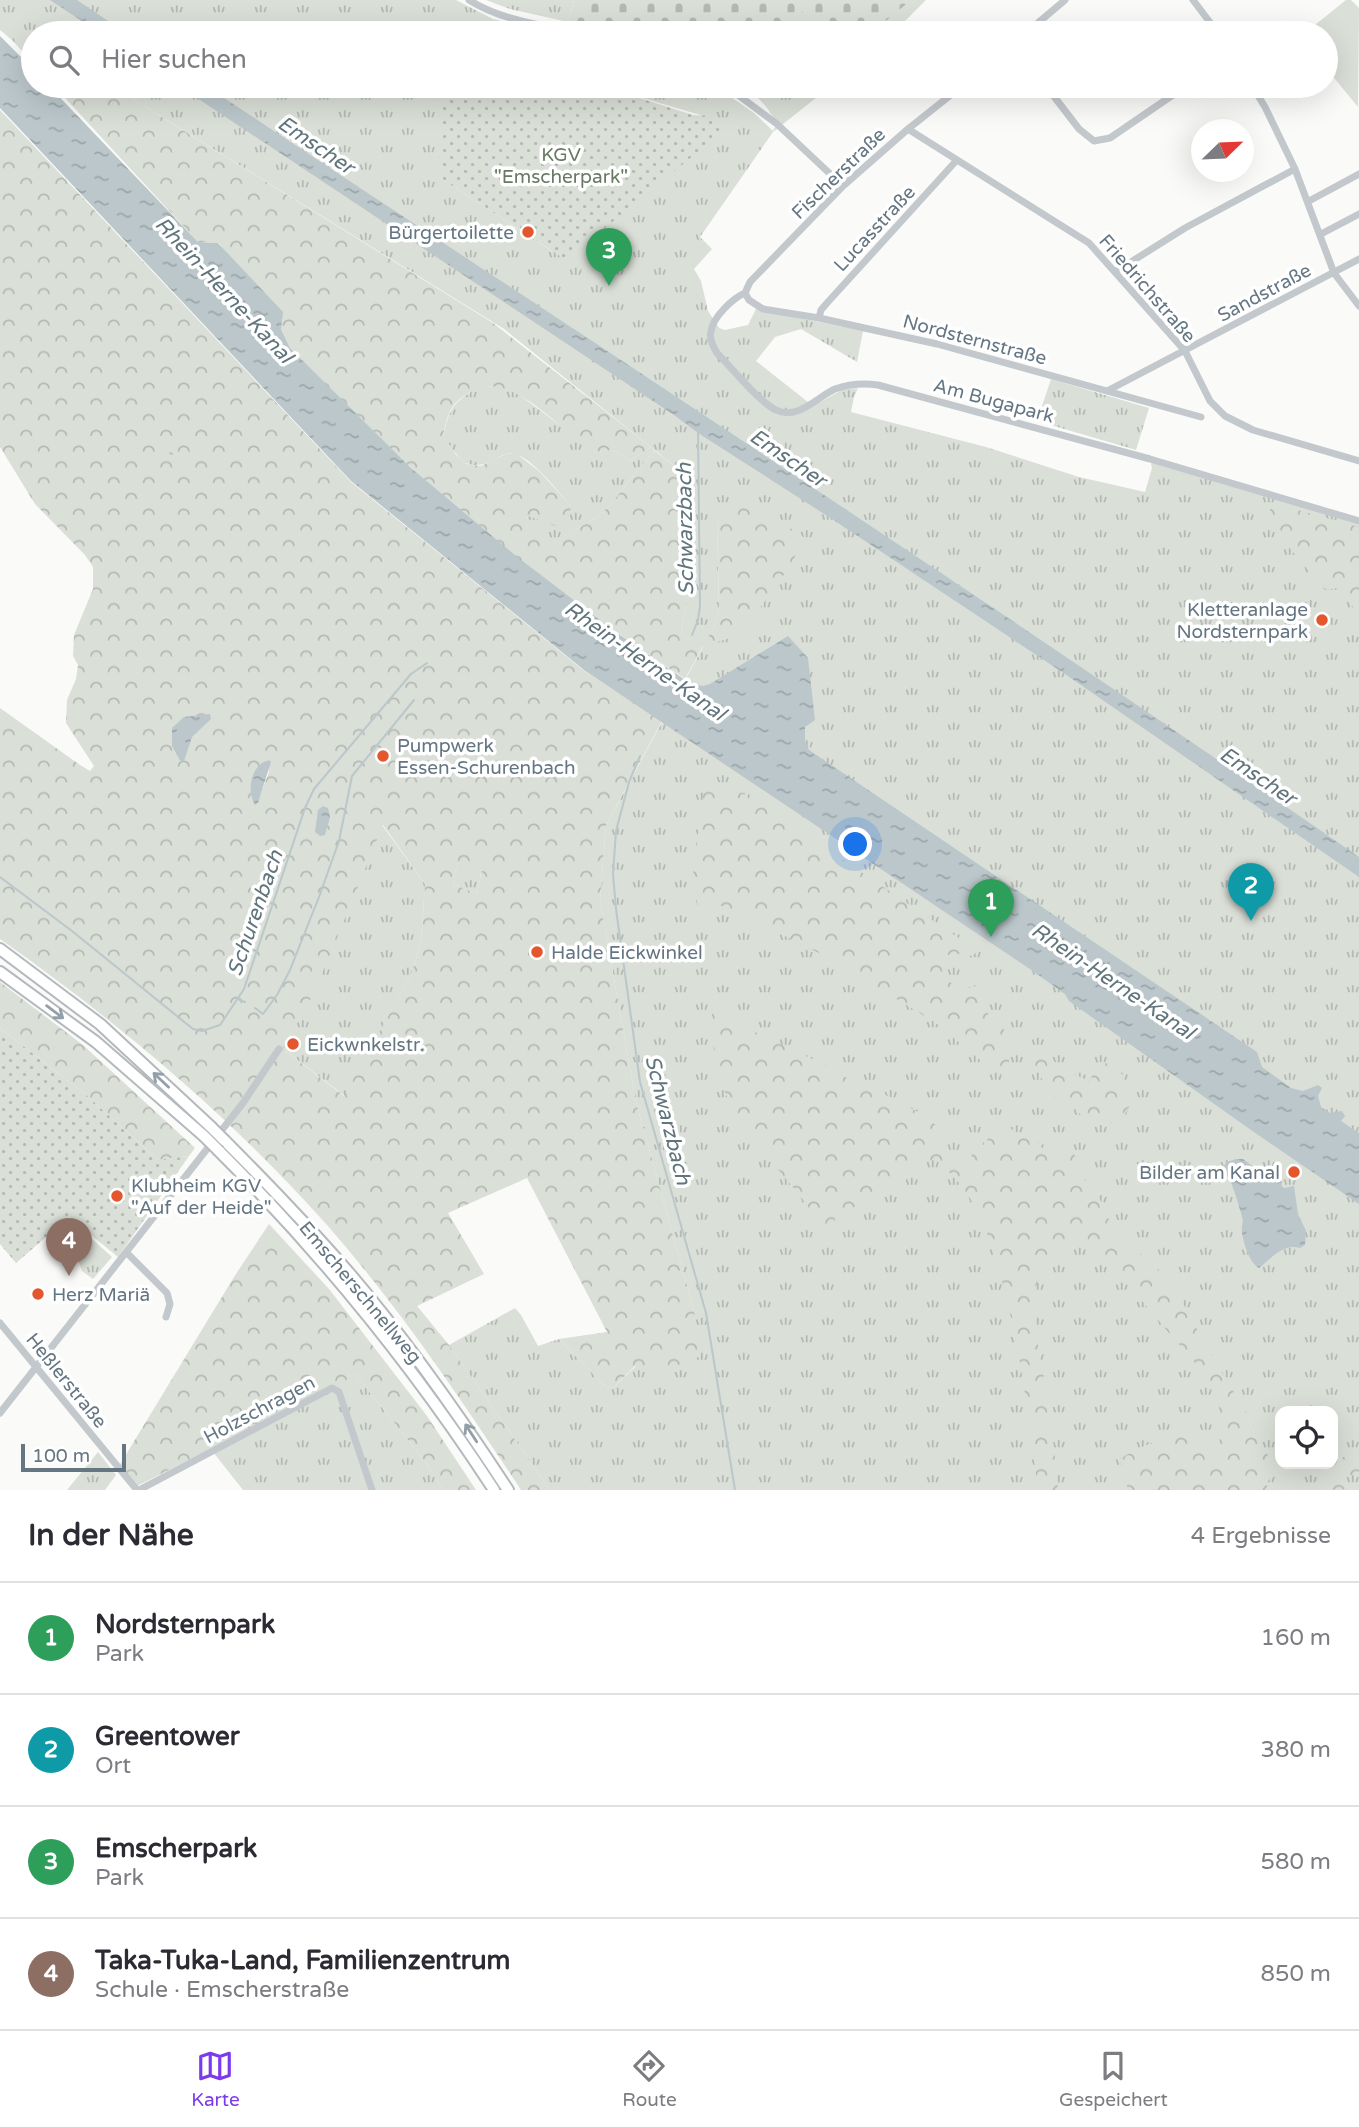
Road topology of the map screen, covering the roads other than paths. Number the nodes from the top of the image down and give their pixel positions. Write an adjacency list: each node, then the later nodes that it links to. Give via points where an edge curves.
1 (468, 0): 4 (street)
2 (1065, 0): 5 (street)
3 (1193, 0): 6 (street)
4 (522, 21)
5 (1040, 21)
6 (1209, 21)
7 (742, 98): 16 (street)
8 (947, 98): 12 (street, Fischerstraße)
9 (1055, 98): 10 (street, via 1094,141 1110,138)
10 (1168, 98)
11 (1259, 98): 14 (street)
12 (908, 129): 13 (street, Friedrichstraße); 16 (street, Fischerstraße)
13 (956, 161): 21 (street, Friedrichstraße, via 1089,243); 25 (street, Lucasstraße, via 827,303)
14 (1295, 169): 17 (street); 21 (street)
15 (1359, 174): 17 (street)
16 (844, 186): 23 (street, Fischerstraße, via 750,282)
17 (1309, 201): 19 (street)
18 (1359, 214): 19 (street)
19 (1321, 234): 22 (street)
20 (1359, 258): 22 (street, Sandstraße)
21 (1115, 272): 26 (street, Friedrichstraße)
22 (1334, 273): 24 (street); 26 (street, Sandstraße)
23 (745, 293): 25 (street, Nordsternstraße, via 763,309); 30 (street, Am Bugapark, via 713,325 712,344 762,399 780,412 797,411 844,386 878,385)
24 (1359, 306)
25 (819, 318): 27 (street, Nordsternstraße, via 928,342)
26 (1185, 351): 27 (street, Sandstraße); 29 (street, Friedrichstraße, via 1210,401 1236,423)
27 (1107, 391): 28 (street, Nordsternstraße)
28 (1201, 417)
29 (1359, 461)
30 (1359, 521)
31 (0, 949): 34 (highway, Emscherschnellweg, one-way to 31, via 100,1024)
32 (0, 972): 34 (highway, Emscherschnellweg, one-way to 34)
33 (279, 1049): 36 (street)
34 (208, 1131): 35 (highway, Emscherschnellweg, bridge)
35 (278, 1203): 43 (highway, Emscherschnellweg, via 420,1381); 44 (highway, Emscherschnellweg, one-way to 35, via 429,1373 350,1274 298,1216)
36 (127, 1253): 37 (street, via 167,1293); 39 (street)
37 (166, 1317)
38 (0, 1322): 39 (street, Heßlerstraße)
39 (37, 1368): 40 (street); 41 (street, Heßlerstraße)
40 (0, 1413)
41 (138, 1490): 42 (street, Holzschragen, via 332,1388 339,1392)
42 (372, 1490)
43 (494, 1490)
44 (508, 1490)

